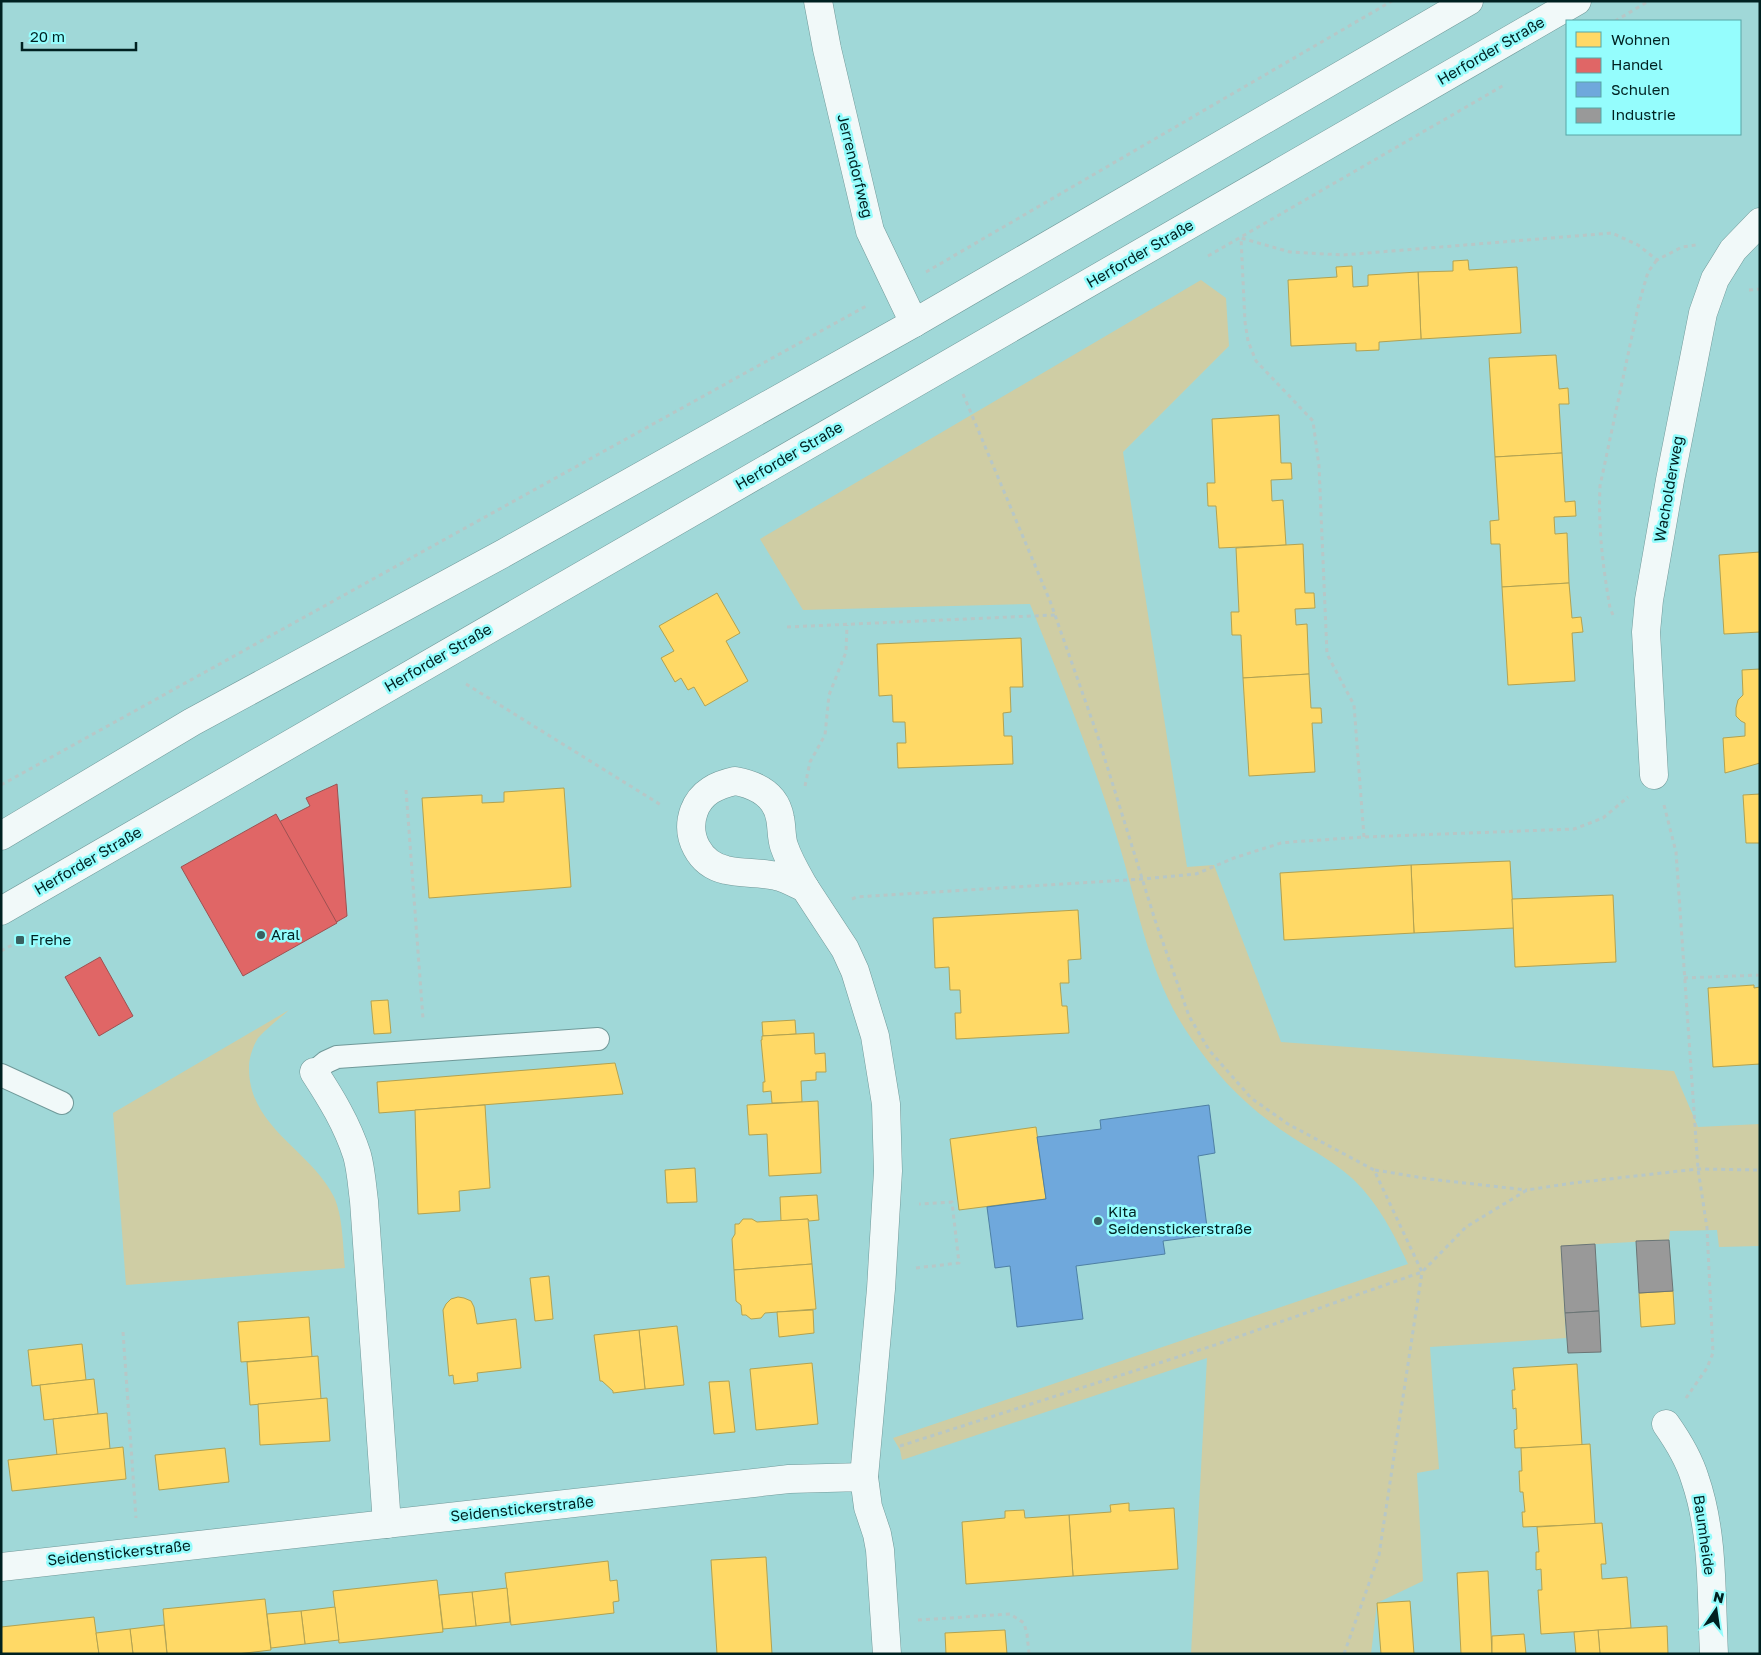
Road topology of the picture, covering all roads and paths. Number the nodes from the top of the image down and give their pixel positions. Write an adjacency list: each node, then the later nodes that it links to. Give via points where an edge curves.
1 (818, 1): 10 (street, Jerrendorfweg, via 826,49 870,231)
2 (1392, 1): 10 (path)
3 (1469, 1): 11 (street)
4 (1577, 1): 27 (street, Herforder Straße)
5 (1649, 1): 6 (path)
6 (1617, 20)
7 (1760, 222): 8 (street, Wacholderweg)
8 (1733, 250): 9 (path, via 1713,243 1682,247); 18 (street, Wacholderweg, via 1715,279 1703,314 1649,600 1646,641)
9 (1657, 260): 14 (path, via 1648,272 1639,303 1600,486 1598,513 1602,564); 24 (path, via 1638,245 1612,233 1343,255 1290,252 1240,238 1245,322 1256,361 1313,420 1320,466 1328,654 1354,705)
10 (897, 289): 11 (street, Jerrendorfweg); 19 (path)
11 (914, 323): 23 (street, via 504,553 192,722)
12 (963, 393): 13 (path)
13 (1055, 615): 15 (path); 25 (path, via 1098,737)
14 (1614, 617)
15 (847, 624): 16 (path); 21 (path, via 846,652 829,695 825,735 810,762 803,795)
16 (787, 627)
17 (466, 684): 22 (path, via 655,803)
18 (1654, 774): 24 (path, via 1603,818 1574,829); 30 (path, via 1676,852)
19 (1, 785)
20 (406, 790): 32 (path)
21 (780, 817): 22 (street, via 764,792 751,784 735,781 720,784 706,792); 26 (street, via 783,843)
22 (691, 818): 26 (street, via 695,846 714,866 727,871 779,876)
23 (1, 836)
24 (1364, 837): 25 (path, via 1281,843 1196,874)
25 (1142, 879): 28 (path, via 857,897 846,901); 37 (path, via 1189,1016 1209,1050 1251,1098 1288,1124)
26 (804, 888): 28 (street)
27 (1, 911)
28 (826, 919): 40 (street, via 855,971 875,1036 886,1104)
29 (1760, 975): 30 (path)
30 (1684, 978): 36 (path)
31 (598, 1039): 32 (lane)
32 (425, 1051): 33 (lane, via 337,1056)
33 (314, 1072): 46 (street, via 347,1128 360,1174)
34 (1, 1075): 35 (lane)
35 (62, 1103)
36 (1698, 1169): 38 (path); 39 (path); 44 (path, via 1707,1228 1713,1353 1707,1368)
37 (1374, 1170): 39 (path); 41 (path)
38 (1760, 1170)
39 (1527, 1190): 41 (path, via 1466,1227)
40 (886, 1207): 42 (street); 42 (path, via 952,1202 959,1263)
41 (1422, 1272): 45 (path); 52 (path, via 1379,1555)
42 (882, 1273): 45 (street)
43 (123, 1332): 47 (path)
44 (1666, 1424): 53 (street, Baumheide, via 1695,1477 1702,1504 1708,1547)
45 (865, 1467): 46 (street, Seidenstickerstraße, via 789,1479); 49 (street, via 868,1507 880,1550)
46 (387, 1524): 47 (street, Seidenstickerstraße)
47 (138, 1551): 48 (street, Seidenstickerstraße)
48 (1, 1567)
49 (885, 1623): 50 (street); 51 (path, via 1010,1614 1024,1623)
50 (887, 1654)
51 (1029, 1654)
52 (1344, 1654)
53 (1714, 1654)

